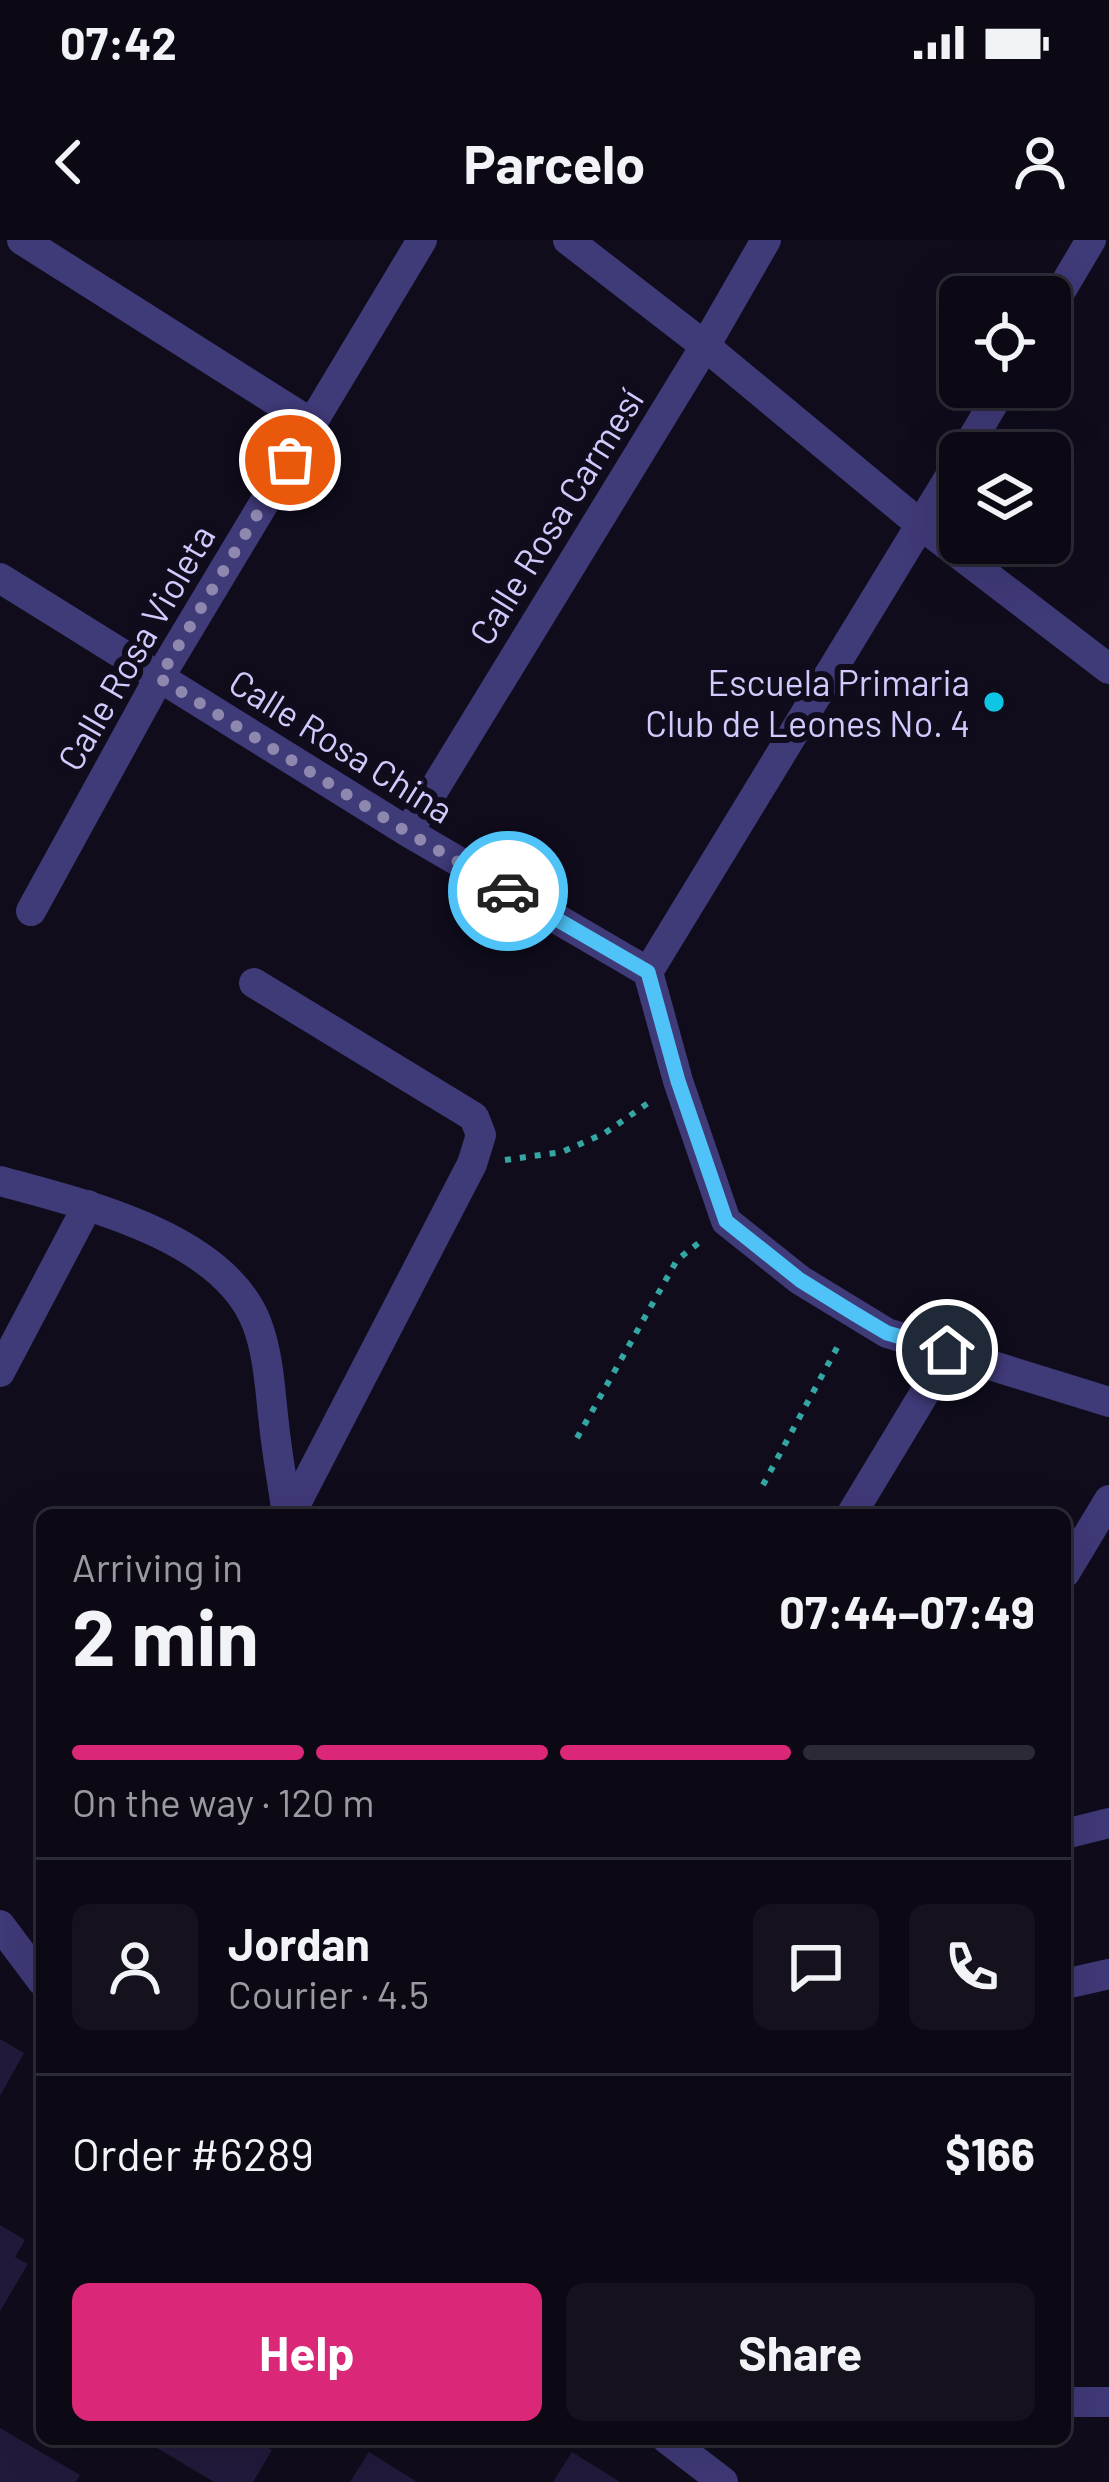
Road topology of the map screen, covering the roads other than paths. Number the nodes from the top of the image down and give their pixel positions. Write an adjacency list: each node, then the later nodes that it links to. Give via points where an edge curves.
1 (22, 240): 8 (street)
2 (422, 240): 8 (street, Calle Rosa Violeta)
3 (568, 240): 7 (street)
4 (766, 240): 7 (street, Calle Rosa Carmesí)
5 (1091, 240): 6 (street)
6 (1070, 276)
7 (705, 346): 10 (street); 14 (street, Calle Rosa Carmesí)
8 (311, 423): 13 (street, Calle Rosa Violeta)
9 (939, 495): 10 (street)
10 (921, 525): 12 (street); 16 (street)
11 (0, 578): 13 (street, Calle Rosa China)
12 (1109, 669)
13 (159, 678): 14 (street, Calle Rosa China); 15 (street, Calle Rosa Violeta)
14 (407, 832): 16 (street, Calle Rosa China)
15 (31, 911)
16 (648, 972): 20 (street, via 726,1221 800,1280 887,1333)
17 (254, 983): 25 (street, via 474,1117 481,1135)
18 (0, 1181): 19 (street)
19 (88, 1204): 21 (street); 24 (street, via 200,1257 236,1288 257,1323)
20 (947, 1350): 22 (street); 26 (street)
21 (0, 1372)
22 (1109, 1402)
23 (1109, 1500): 27 (street)
24 (288, 1509)
25 (292, 1509)
26 (855, 1509)
27 (1071, 1564)
28 (1109, 1823): 29 (street)
29 (1071, 1832)
30 (0, 1925): 31 (street)
31 (36, 1973)
32 (1109, 1974): 33 (street)
33 (1071, 1983)
34 (1071, 2402): 35 (street)
35 (1109, 2402)
36 (675, 2445): 37 (street)
37 (724, 2482)

